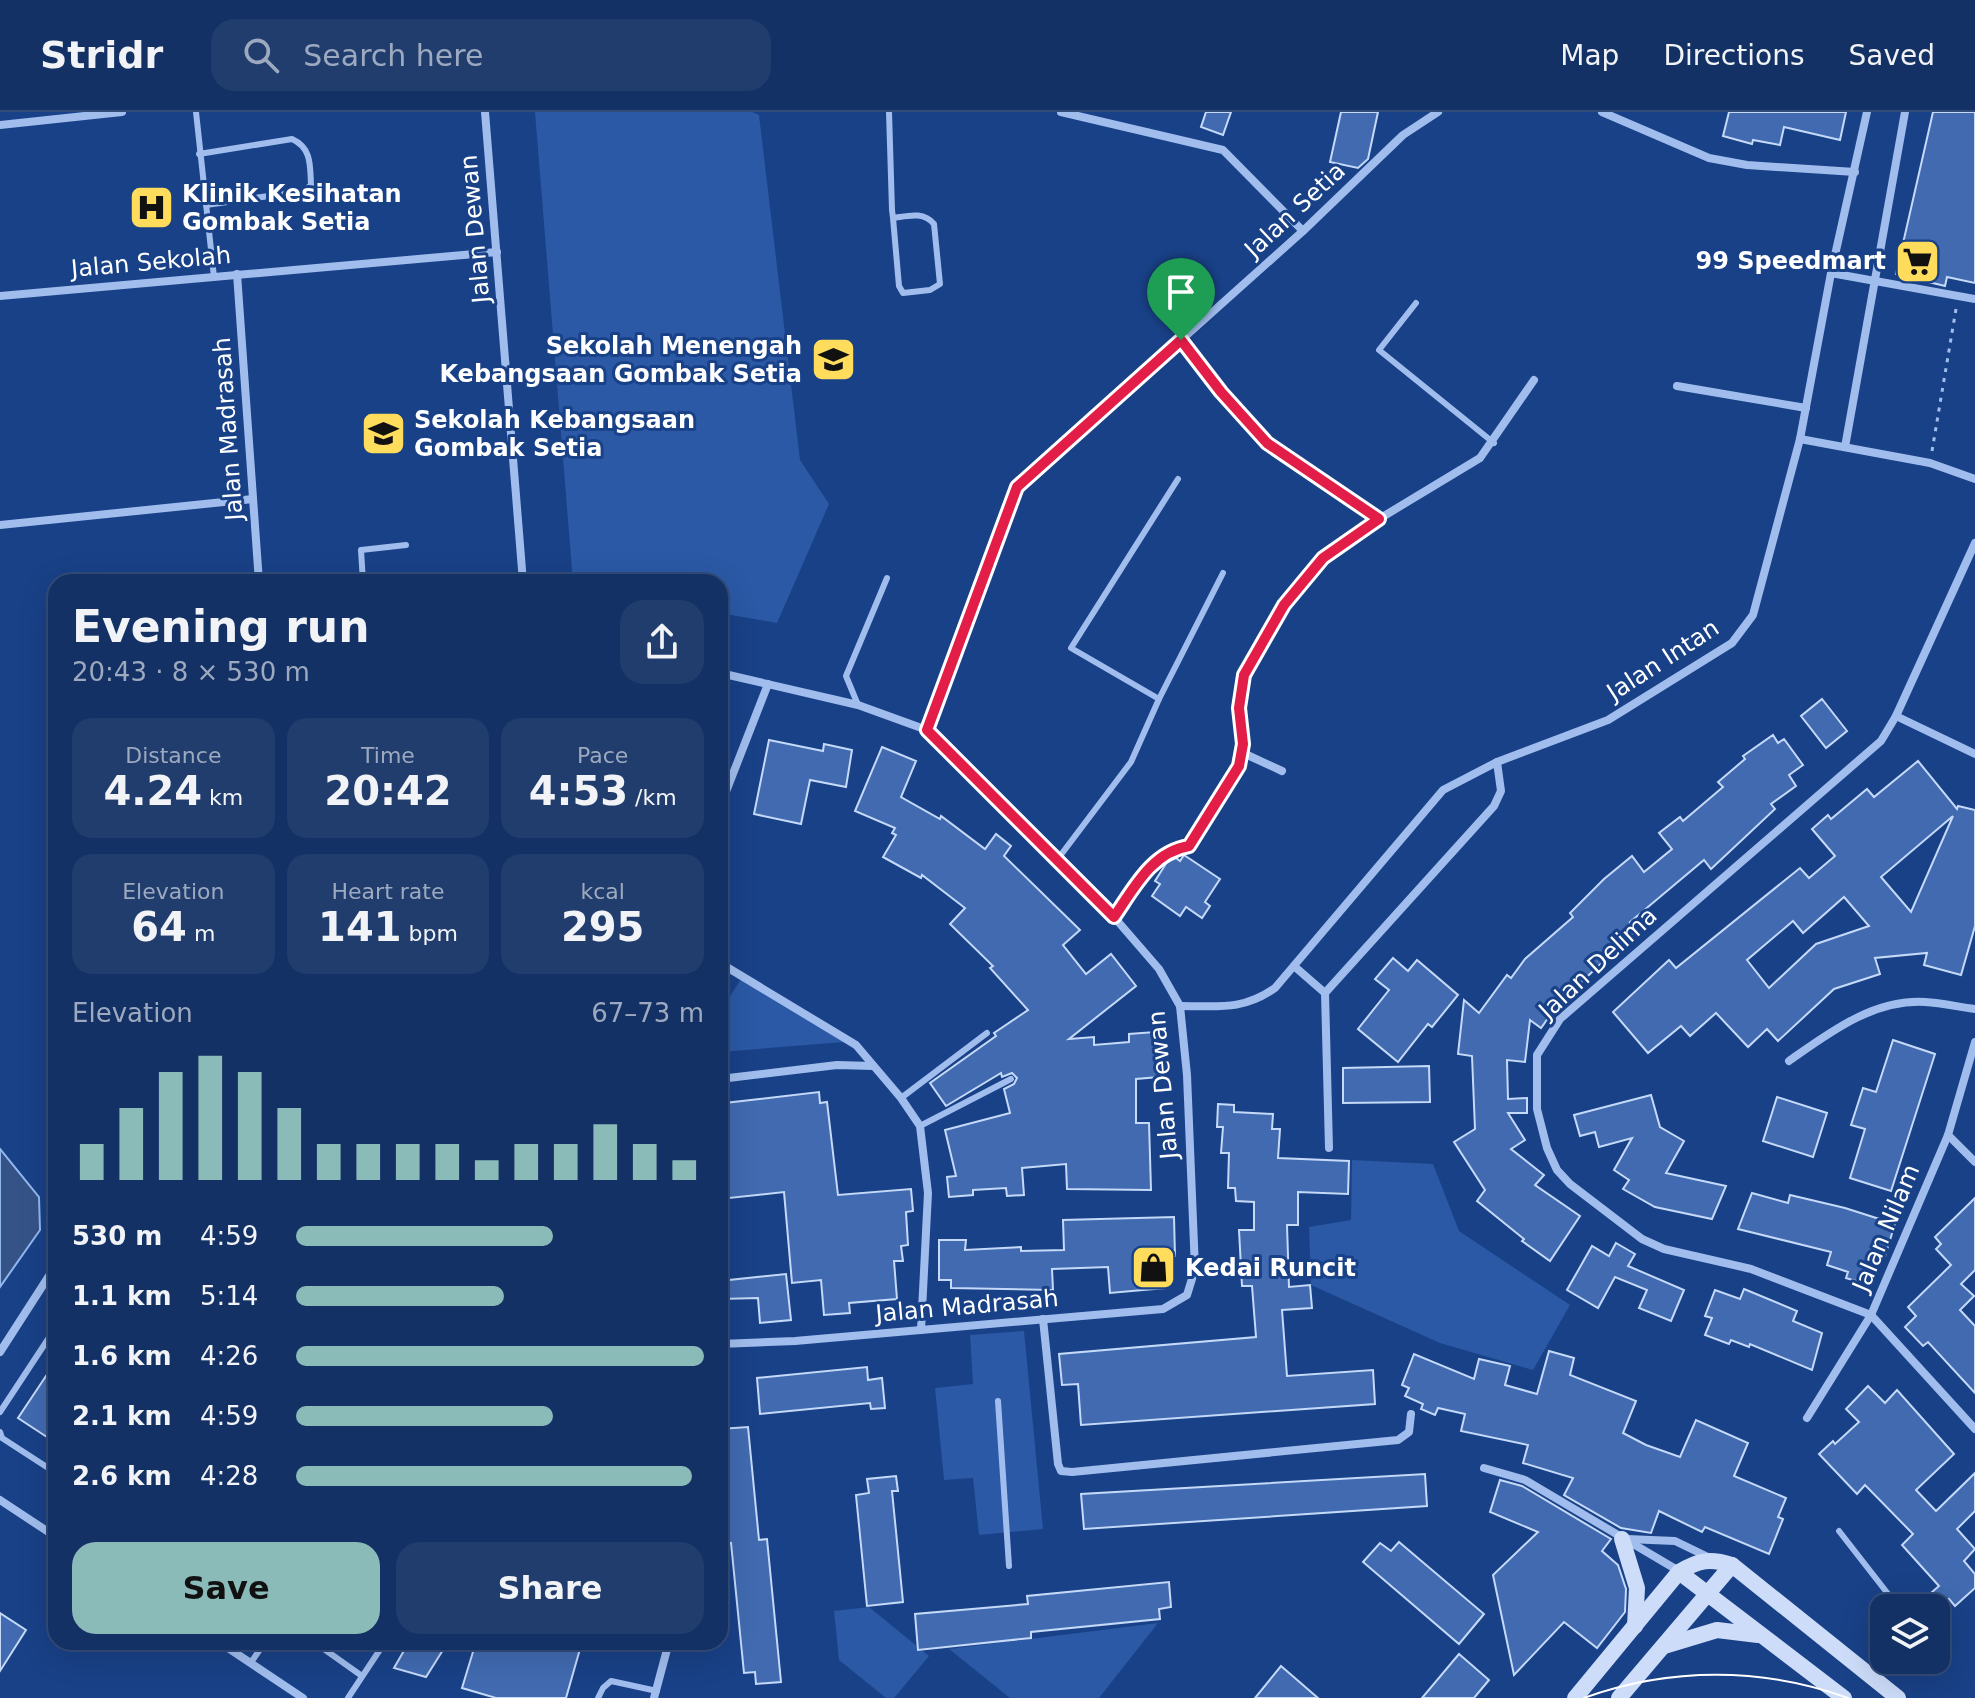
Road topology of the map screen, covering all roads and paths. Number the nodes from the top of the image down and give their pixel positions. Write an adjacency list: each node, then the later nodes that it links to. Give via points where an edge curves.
1 (122, 112): 12 (street)
2 (196, 112): 13 (lane)
3 (485, 112): 18 (street, Jalan Dewan)
4 (889, 112): 16 (lane)
5 (1061, 112): 11 (street)
6 (1110, 112): 11 (street)
7 (1438, 112): 17 (street, Jalan Setia, via 1403,135)
8 (1602, 112): 14 (street, via 1709,158)
9 (1867, 112): 14 (street, Jalan Intan)
10 (1905, 112): 22 (street)
11 (1107, 123): 17 (street, via 1223,150)
12 (0, 125)
13 (199, 154): 15 (lane); 15 (lane, via 292,139 309,155 311,185 304,191)
14 (1855, 172): 19 (street, Jalan Intan)
15 (206, 205): 21 (lane)
16 (893, 218): 16 (lane, via 903,293 940,284 934,224 919,215)
17 (1303, 231): 27 (street, Jalan Setia)
18 (497, 252): 20 (street, Jalan Sekolah); 45 (street, Jalan Dewan)
19 (1831, 273): 22 (street); 30 (street, Jalan Intan)
20 (237, 274): 21 (street, Jalan Sekolah); 37 (street, Jalan Madrasah)
21 (214, 277): 24 (street, Jalan Sekolah)
22 (1875, 280): 23 (street); 33 (street)
23 (1959, 295): 25 (street); 34 (path)
24 (0, 296)
25 (1975, 299)
26 (1416, 303): 32 (lane, via 1379,350)
27 (1181, 340): 38 (street, via 1267,443); 52 (street, Jalan Setia, via 1017,487)
28 (1534, 380): 32 (street)
29 (1677, 386): 30 (street)
30 (1806, 408): 31 (street, Jalan Intan)
31 (1800, 439): 33 (street); 55 (street, Jalan Intan, via 1753,615 1732,643 1608,720)
32 (1494, 443): 38 (street, via 1480,458)
33 (1845, 447): 34 (street)
34 (1930, 463): 36 (street)
35 (1178, 479): 49 (lane, via 1071,648)
36 (1975, 479)
37 (253, 499): 39 (street); 43 (street, Jalan Madrasah)
38 (1379, 519): 53 (street, via 1323,558 1284,605 1244,675 1239,708)
39 (0, 525)
40 (1975, 543): 51 (street, Jalan Delima)
41 (406, 545): 44 (lane, via 361,550)
42 (1223, 573): 49 (lane)
43 (258, 574)
44 (362, 574)
45 (522, 574)
46 (887, 578): 50 (lane, via 846,676)
47 (728, 675): 48 (street, Jalan Dewan)
48 (768, 684): 50 (street, Jalan Dewan); 57 (street)
49 (1159, 699): 58 (lane, via 1131,762)
50 (858, 705): 52 (street, Jalan Dewan)
51 (1896, 716): 54 (street); 78 (street, Jalan Delima, via 1881,741 1560,1019 1537,1055 1540,1122 1557,1170 1570,1184 1642,1239 1664,1249 1751,1269)
52 (927, 730): 58 (street, Jalan Dewan)
53 (1243, 753): 56 (street); 59 (street, via 1189,846 1173,849 1147,869)
54 (1975, 754)
55 (1497, 762): 60 (street, Jalan Intan, via 1443,790); 62 (street, via 1501,791 1494,806)
56 (1282, 771)
57 (728, 786)
58 (1057, 860): 59 (street, Jalan Dewan)
59 (1114, 917): 63 (street, Jalan Dewan, via 1159,969)
60 (1294, 966): 62 (street); 63 (street, Jalan Intan, via 1256,1002)
61 (728, 968): 68 (street, via 856,1045)
62 (1325, 993): 74 (street)
63 (1180, 1006): 76 (street, Jalan Dewan)
64 (1975, 1009): 67 (street, via 1923,1001 1888,1008 1848,1020)
65 (987, 1033): 71 (lane)
66 (1975, 1042): 73 (street, Jalan Nilam)
67 (1789, 1061)
68 (873, 1066): 69 (street); 71 (street)
69 (728, 1078)
70 (1011, 1079): 72 (lane)
71 (901, 1098): 72 (street)
72 (920, 1126): 80 (street, via 928,1193)
73 (1948, 1135): 75 (street); 78 (street, Jalan Nilam)
74 (1329, 1148)
75 (1975, 1162)
76 (1195, 1269): 79 (street, Jalan Madrasah, via 1187,1295 1163,1309)
77 (48, 1277): 83 (street)
78 (1871, 1315): 87 (street, Jalan Nilam); 88 (street)
79 (1043, 1319): 80 (street, Jalan Madrasah); 86 (street, via 1061,1471 1398,1440 1409,1432)
80 (921, 1330): 82 (street, Jalan Madrasah)
81 (48, 1339): 85 (lane)
82 (728, 1343)
83 (0, 1352)
84 (998, 1401): 98 (lane)
85 (0, 1412)
86 (1411, 1414)
87 (1807, 1418)
88 (1975, 1429)
89 (0, 1432): 90 (lane)
90 (48, 1468)
91 (1484, 1468): 95 (street, via 1525,1480)
92 (0, 1500): 94 (street)
93 (1839, 1531): 101 (lane)
94 (48, 1532)
95 (1622, 1539): 96 (street, via 1675,1541); 99 (street); 102 (main road, via 1637,1588)
96 (1711, 1559): 97 (main road); 99 (main road)
97 (1732, 1565): 100 (main road); 113 (main road)
98 (1009, 1566)
99 (1679, 1572): 100 (main road); 102 (main road)
100 (1709, 1593): 103 (main road); 104 (main road)
101 (1888, 1594)
102 (1635, 1626): 118 (main road)
103 (1763, 1636): 104 (main road, via 1717,1630); 120 (main road)
104 (1664, 1646): 119 (main road)
105 (233, 1650): 110 (street)
106 (260, 1650): 110 (lane)
107 (325, 1650): 112 (lane)
108 (380, 1650): 112 (lane)
109 (667, 1650): 114 (street)
110 (252, 1661): 115 (street)
111 (1876, 1674): 113 (lane)
112 (362, 1676): 116 (lane)
113 (1873, 1678): 121 (main road)
114 (655, 1694): 117 (lane, via 611,1681)
115 (303, 1698)
116 (348, 1698)
117 (598, 1698)
118 (1575, 1698)
119 (1619, 1698)
120 (1844, 1698)
121 (1898, 1698)

